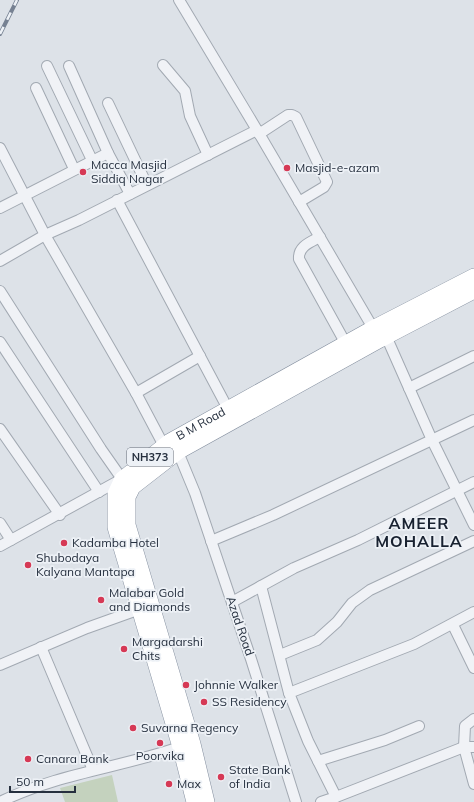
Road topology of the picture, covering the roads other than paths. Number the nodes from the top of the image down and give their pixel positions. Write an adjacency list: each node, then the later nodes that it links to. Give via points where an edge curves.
1 (179, 0): 7 (street)
2 (163, 64): 10 (street, via 184,91 190,116)
3 (47, 66): 11 (street)
4 (69, 66): 9 (street)
5 (36, 88): 12 (street)
6 (108, 103): 13 (street)
7 (258, 132): 10 (street); 17 (street); 17 (street, via 288,115 296,117 326,182 324,187)
8 (0, 148): 15 (street, Azad Road)
9 (108, 153): 11 (street); 14 (street)
10 (208, 155): 13 (street)
11 (92, 160): 12 (street)
12 (74, 169): 15 (street)
13 (147, 185): 14 (street)
14 (130, 194): 16 (street)
15 (24, 195): 18 (street); 19 (street, Azad Road)
16 (118, 200): 19 (street); 29 (street)
17 (299, 202): 20 (street)
18 (0, 208)
19 (45, 235): 21 (street); 32 (street, Azad Road)
20 (320, 236): 25 (street); 28 (street, via 302,248 299,259)
21 (0, 261)
22 (474, 276): 25 (highway, B M Road / NH373)
23 (0, 291): 38 (street)
24 (474, 291): 26 (highway, B M Road / NH373)
25 (374, 328): 28 (highway, B M Road / NH373)
26 (386, 336): 31 (street); 37 (highway, B M Road / NH373)
27 (0, 342): 40 (street)
28 (346, 344): 33 (highway, B M Road / NH373)
29 (200, 356): 32 (street); 33 (street)
30 (474, 356): 31 (street)
31 (409, 388): 36 (street)
32 (136, 393): 37 (street, Azad Road)
33 (228, 409): 37 (highway, B M Road / NH373)
34 (474, 420): 36 (street)
35 (0, 429): 42 (street)
36 (432, 440): 41 (street); 46 (street, via 273,515)
37 (171, 449): 38 (highway, B M Road / NH373); 46 (street, Azad Road, via 195,493); 49 (highway, B M Road / NH373, via 133,487 128,497)
38 (122, 479): 40 (street); 49 (highway, B M Road / NH373, via 115,494 115,527)
39 (474, 482): 41 (street)
40 (99, 492): 42 (street)
41 (457, 492): 44 (street); 50 (street)
42 (60, 514): 45 (street)
43 (0, 523): 45 (street)
44 (474, 525)
45 (11, 540): 48 (street)
46 (211, 541): 51 (street, Azad Road)
47 (474, 541): 56 (street, via 370,590 352,603 337,622 317,640)
48 (0, 546)
49 (129, 550): 52 (highway, B M Road / NH373); 70 (highway, B M Road / NH373, via 193,744)
50 (261, 586): 51 (street); 56 (street)
51 (232, 602): 71 (street, Azad Road)
52 (140, 609): 55 (street); 62 (highway, B M Road / NH373)
53 (474, 612): 54 (street)
54 (452, 625): 58 (street); 59 (street, via 414,644)
55 (40, 648): 57 (street); 65 (street)
56 (280, 655): 59 (street)
57 (0, 664)
58 (474, 668)
59 (290, 693): 64 (street)
60 (474, 719): 63 (street, via 465,726)
61 (419, 726): 64 (street, via 385,740)
62 (180, 747): 65 (street); 69 (highway, B M Road / NH373)
63 (469, 747): 66 (street); 67 (street)
64 (318, 761): 67 (street)
65 (93, 770): 68 (street, via 27,789)
66 (474, 784)
67 (336, 797): 72 (street)
68 (0, 802)
69 (194, 802)
70 (207, 802)
71 (296, 802)
72 (321, 802)

